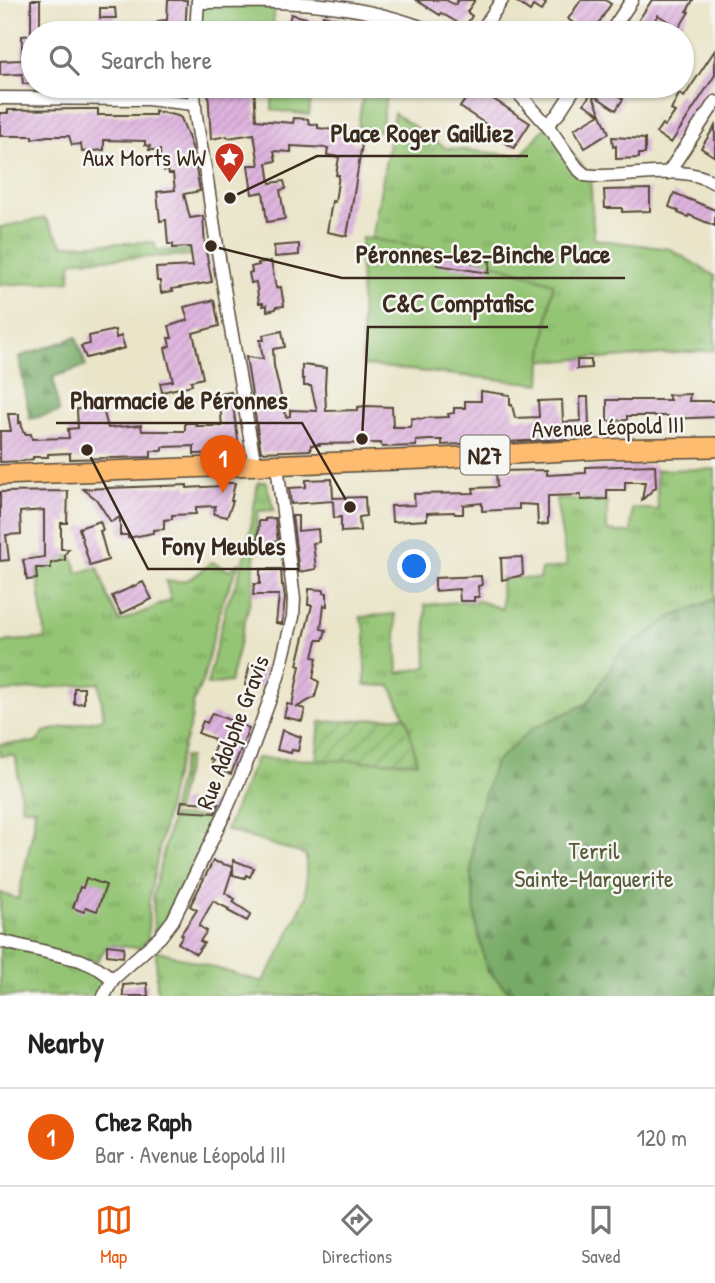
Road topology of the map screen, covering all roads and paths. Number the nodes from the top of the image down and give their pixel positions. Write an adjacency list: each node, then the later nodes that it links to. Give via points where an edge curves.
1 (502, 0): 7 (street)
2 (632, 0): 8 (street)
3 (198, 1): 4 (street); 5 (street)
4 (368, 4): 6 (street)
5 (197, 21)
6 (409, 21)
7 (488, 21)
8 (618, 21)
9 (0, 98): 14 (street, via 147,99)
10 (194, 98): 14 (street)
11 (523, 98): 15 (street)
12 (568, 98): 15 (street)
13 (715, 102): 16 (street)
14 (194, 104): 20 (street)
15 (547, 125): 16 (street, via 585,174)
16 (668, 173): 17 (street, via 701,176)
17 (715, 183)
18 (715, 447): 19 (main road, Avenue Léopold III / N27)
19 (277, 465): 20 (main road, Avenue Léopold III / N27); 23 (street, Rue Adolphe Gravis, via 294,599 278,677 227,810 179,909 168,928)
20 (255, 466): 21 (main road, Avenue Léopold III / N27)
21 (0, 475)
22 (0, 941): 23 (street, via 80,960)
23 (113, 979): 24 (street, Rue Adolphe Gravis)
24 (104, 996)

